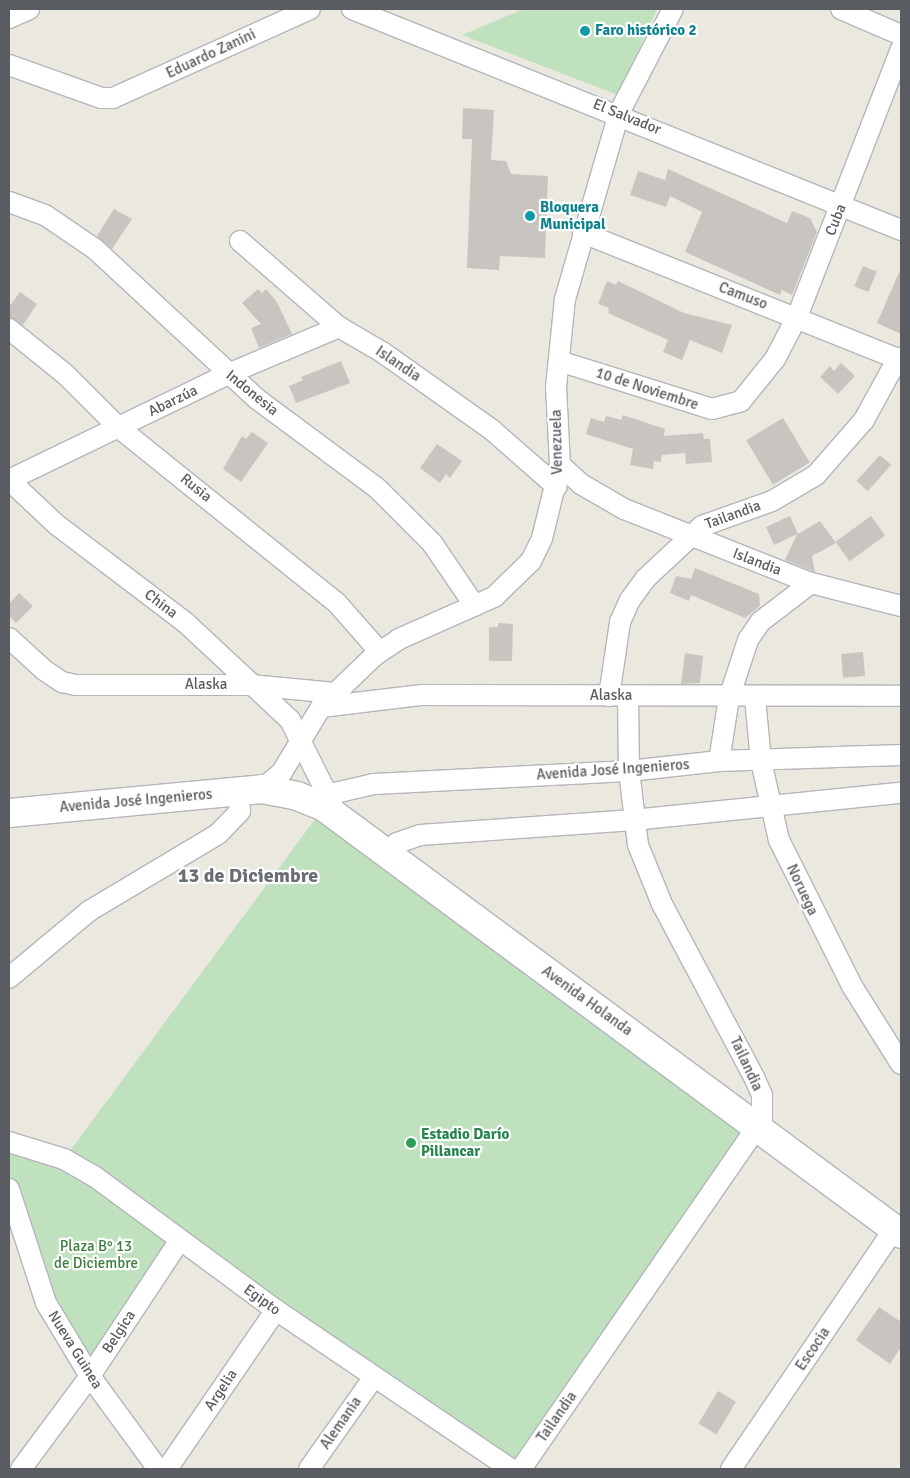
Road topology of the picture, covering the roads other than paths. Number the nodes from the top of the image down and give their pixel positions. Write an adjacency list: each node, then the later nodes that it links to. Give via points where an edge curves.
1 (29, 9): 6 (street)
2 (310, 9): 9 (street, Eduardo Zanini, via 113,98 101,98)
3 (352, 9): 10 (street, El Salvador, via 410,35)
4 (673, 9): 10 (street, Venezuela)
5 (841, 9): 7 (street)
6 (9, 18)
7 (901, 35)
8 (901, 49): 12 (street, Cuba)
9 (9, 65)
10 (619, 113): 12 (street, El Salvador); 14 (street, Venezuela)
11 (9, 202): 21 (street, Indonesia, via 45,215 95,249)
12 (842, 206): 13 (street, El Salvador); 16 (street, Cuba)
13 (901, 230)
14 (583, 233): 16 (street, Camuso); 20 (street, Venezuela, via 561,323)
15 (240, 241): 17 (street, Islandia)
16 (798, 317): 19 (street, Camuso); 22 (street, Cuba)
17 (339, 326): 21 (street, Abarzúa); 26 (street, Islandia, via 382,352 492,430)
18 (9, 329): 23 (street, Rusia, via 65,374)
19 (899, 359): 27 (street, Tailandia, via 864,420 816,475 794,491 718,519)
20 (559, 361): 22 (street, 10 de Noviembre, via 712,409 741,401); 24 (street, Venezuela, via 556,414)
21 (228, 374): 23 (street, Abarzúa); 30 (street, Indonesia, via 402,511 432,543)
22 (758, 385)
23 (118, 428): 25 (street, Abarzúa); 32 (street, Rusia, via 336,602)
24 (560, 465): 26 (street, Venezuela); 27 (street, Islandia, via 581,484 624,509)
25 (9, 480): 33 (street, China, via 57,526 186,622)
26 (557, 487): 30 (street, Venezuela, via 542,538 531,561 514,581)
27 (690, 535): 28 (street, Islandia); 35 (street, Tailandia, via 630,600 619,631)
28 (811, 583): 29 (street, Islandia, via 853,595); 37 (street, via 760,622 740,657)
29 (900, 601)
30 (475, 606): 32 (street, Venezuela)
31 (9, 638): 33 (street, Alaska, via 44,670 62,682 76,685)
32 (379, 651): 34 (street, Venezuela)
33 (250, 685): 34 (street, Alaska); 40 (street, China, via 290,720)
34 (336, 693): 39 (street, Venezuela)
35 (618, 696): 37 (street, Alaska); 39 (street, Alaska, via 422,695); 44 (street, Tailandia)
36 (901, 696): 38 (street, Alaska)
37 (729, 698): 38 (street, Alaska); 42 (street)
38 (756, 698): 43 (street, Noruega)
39 (321, 707): 40 (street, Venezuela)
40 (302, 739): 45 (street, Venezuela, via 282,772); 47 (street, China, via 307,760)
41 (901, 755): 43 (street, Avenida José Ingenieros)
42 (719, 761): 43 (street, Avenida José Ingenieros); 44 (street, Avenida José Ingenieros)
43 (760, 761): 48 (street, Noruega)
44 (629, 771): 47 (street, Avenida José Ingenieros, via 374,784); 50 (street, Tailandia)
45 (250, 790): 49 (street, Avenida José Ingenieros); 51 (street, Avenida Holanda, via 297,796); 53 (street, via 240,811 218,834 89,911)
46 (901, 793): 48 (street)
47 (326, 795): 51 (street, China)
48 (769, 806): 50 (street); 54 (street, Noruega, via 783,849 823,933)
49 (9, 813)
50 (632, 820): 52 (street, via 420,835 397,843); 55 (street, Tailandia, via 648,876 755,1079 763,1107)
51 (342, 821): 52 (street, Avenida Holanda)
52 (389, 855): 55 (street, Avenida Holanda)
53 (9, 978)
54 (901, 1064)
55 (758, 1127): 58 (street, Avenida Holanda); 68 (street, Tailandia)
56 (9, 1142): 59 (street, Egipto, via 64,1159 94,1176)
57 (9, 1189): 61 (street, Nueva Guinea, via 46,1303)
58 (898, 1231): 69 (street, Escocia)
59 (180, 1240): 60 (street, Egipto); 61 (street, Belgica)
60 (276, 1310): 62 (street, Egipto); 65 (street, Argelia)
61 (90, 1376): 63 (street, Belgica); 64 (street, Nueva Guinea)
62 (374, 1377): 66 (street, Alemania); 67 (street, Egipto)
63 (20, 1469)
64 (158, 1469)
65 (167, 1469)
66 (309, 1469)
67 (511, 1469)
68 (521, 1469)
69 (731, 1469)

